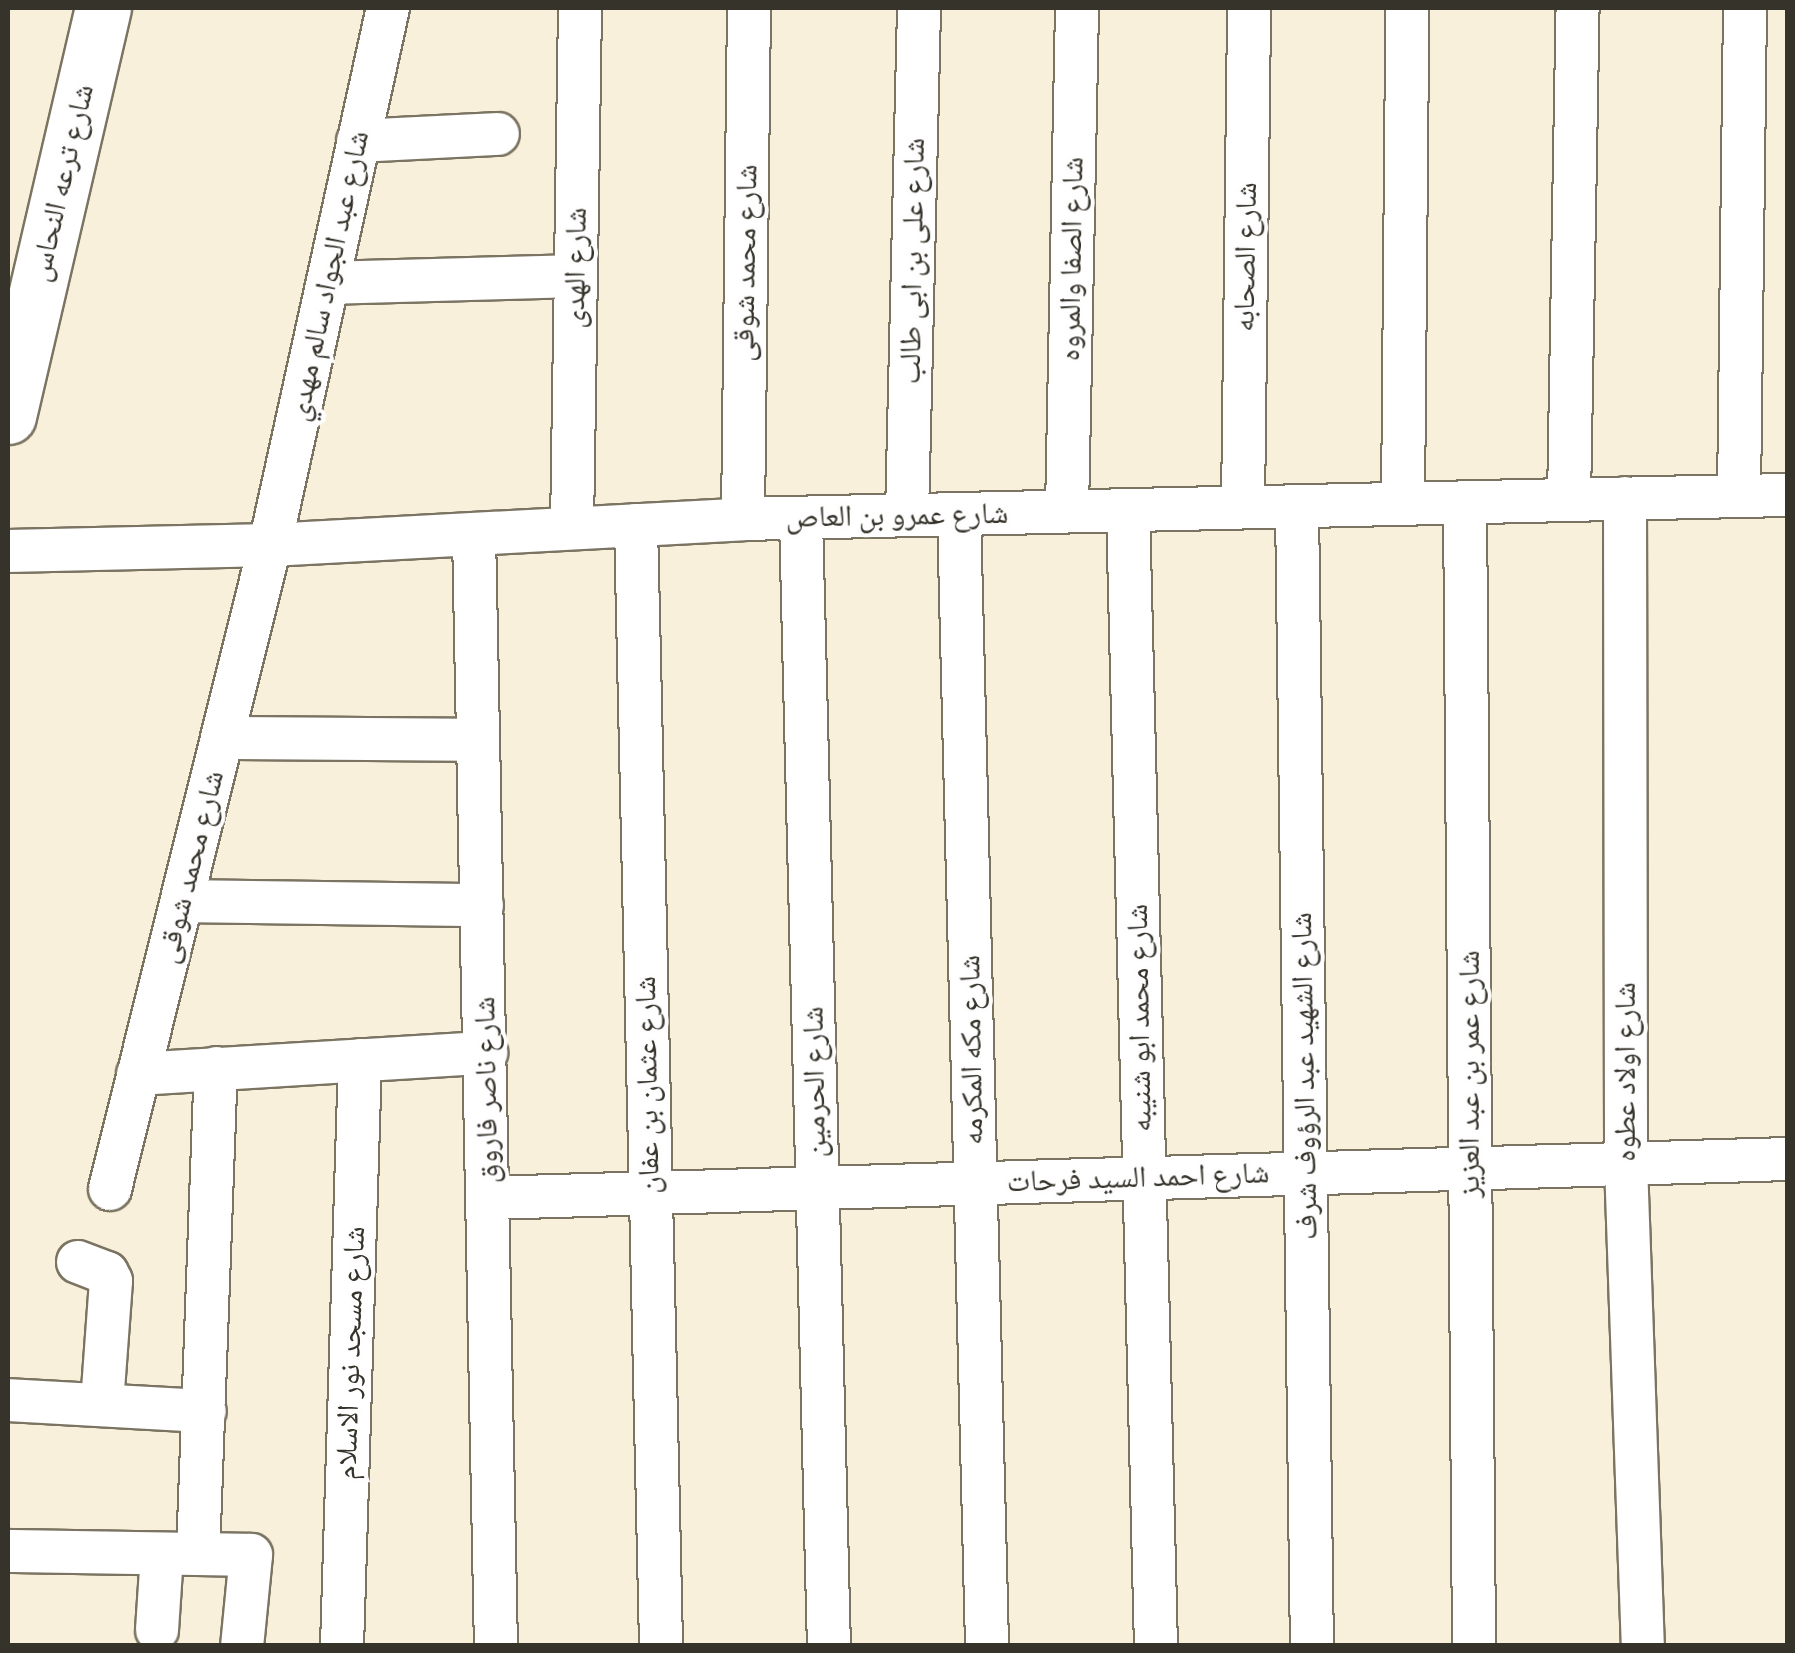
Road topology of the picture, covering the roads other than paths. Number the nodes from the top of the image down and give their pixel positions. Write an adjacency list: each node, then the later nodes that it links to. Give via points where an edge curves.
1 (103, 8): 15 (street, شارع ترعه النحاس)
2 (388, 8): 12 (street, شارع عبد الجواد سالم مهدي)
3 (580, 8): 13 (street, شارع الهدى)
4 (749, 8): 28 (street, شارع محمد شوقى)
5 (919, 8): 26 (street, شارع على بن ابى طالب)
6 (1077, 8): 25 (street, شارع الصفا والمروه)
7 (1249, 8): 22 (street, شارع الصحابه)
8 (1407, 8): 21 (street)
9 (1578, 8): 19 (street)
10 (1746, 8): 17 (street)
11 (498, 134): 12 (street)
12 (358, 141): 14 (street, شارع عبد الجواد سالم مهدي)
13 (576, 276): 14 (street); 31 (street, شارع الهدى)
14 (328, 283): 33 (street, شارع عبد الجواد سالم مهدي)
15 (8, 416)
16 (1788, 495): 17 (street, شارع عمرو بن العاص)
17 (1739, 496): 18 (street, شارع عمرو بن العاص)
18 (1625, 498): 19 (street, شارع عمرو بن العاص); 44 (street, شارع اولاد عطوه)
19 (1569, 500): 20 (street, شارع عمرو بن العاص)
20 (1466, 502): 21 (street, شارع عمرو بن العاص); 45 (street, شارع عمر بن عبد العزيز)
21 (1403, 504): 23 (street, شارع عمرو بن العاص)
22 (1242, 506): 23 (street, شارع عمرو بن العاص); 24 (street, شارع عمرو بن العاص)
23 (1297, 506): 46 (street, شارع الشهيد عبد الرؤوف شرف)
24 (1128, 510): 25 (street, شارع عمرو بن العاص); 47 (street, شارع محمد ابو شنيبه)
25 (1068, 511): 27 (street, شارع عمرو بن العاص)
26 (907, 515): 27 (street, شارع عمرو بن العاص); 29 (street, شارع عمرو بن العاص)
27 (959, 515): 48 (street, شارع مكه المكرمه)
28 (742, 519): 29 (street, شارع عمرو بن العاص); 30 (street, شارع عمرو بن العاص)
29 (800, 519): 49 (street, شارع الحرمين)
30 (636, 525): 31 (street, شارع عمرو بن العاص); 51 (street, شارع عثمان بن عفان)
31 (572, 528): 32 (street, شارع عمرو بن العاص)
32 (474, 534): 33 (street, شارع عمرو بن العاص); 36 (street, شارع ناصر فاروق)
33 (270, 545): 34 (street, شارع عمرو بن العاص); 35 (street, شارع محمد شوقى)
34 (8, 552)
35 (223, 738): 36 (street); 37 (street, شارع محمد شوقى)
36 (478, 740): 38 (street, شارع ناصر فاروق)
37 (182, 901): 38 (street); 42 (street, شارع محمد شوقى)
38 (482, 906): 39 (street, شارع ناصر فاروق)
39 (486, 1053): 40 (street); 52 (street, شارع ناصر فاروق)
40 (360, 1060): 41 (street); 61 (street, شارع مسجد نور الاسلام)
41 (216, 1068): 42 (street); 56 (street)
42 (138, 1074): 50 (street, شارع محمد شوقى)
43 (1788, 1159): 44 (street, شارع احمد السيد فرحات)
44 (1626, 1164): 45 (street, شارع احمد السيد فرحات); 69 (street, شارع اولاد عطوه)
45 (1471, 1168): 46 (street, شارع احمد السيد فرحات); 68 (street, شارع عمر بن عبد العزيز)
46 (1307, 1173): 47 (street, شارع احمد السيد فرحات); 67 (street, شارع الشهيد عبد الرؤوف شرف)
47 (1144, 1178): 48 (street, شارع احمد السيد فرحات); 66 (street, شارع محمد ابو شنيبه)
48 (976, 1183): 49 (street, شارع احمد السيد فرحات); 65 (street, شارع مكه المكرمه)
49 (817, 1188): 51 (street, شارع احمد السيد فرحات); 64 (street, شارع الحرمين)
50 (110, 1189)
51 (650, 1193): 52 (street, شارع احمد السيد فرحات); 63 (street, شارع عثمان بن عفان)
52 (489, 1198): 62 (street, شارع ناصر فاروق)
53 (78, 1262): 55 (street, via 112,1281)
54 (8, 1400): 55 (street)
55 (102, 1405): 56 (street)
56 (205, 1412): 58 (street)
57 (8, 1550): 58 (street)
58 (180, 1554): 59 (street); 60 (street, via 250,1555)
59 (158, 1630)
60 (242, 1646)
61 (342, 1646)
62 (496, 1646)
63 (660, 1646)
64 (829, 1646)
65 (987, 1646)
66 (1156, 1646)
67 (1312, 1646)
68 (1474, 1646)
69 (1643, 1646)

